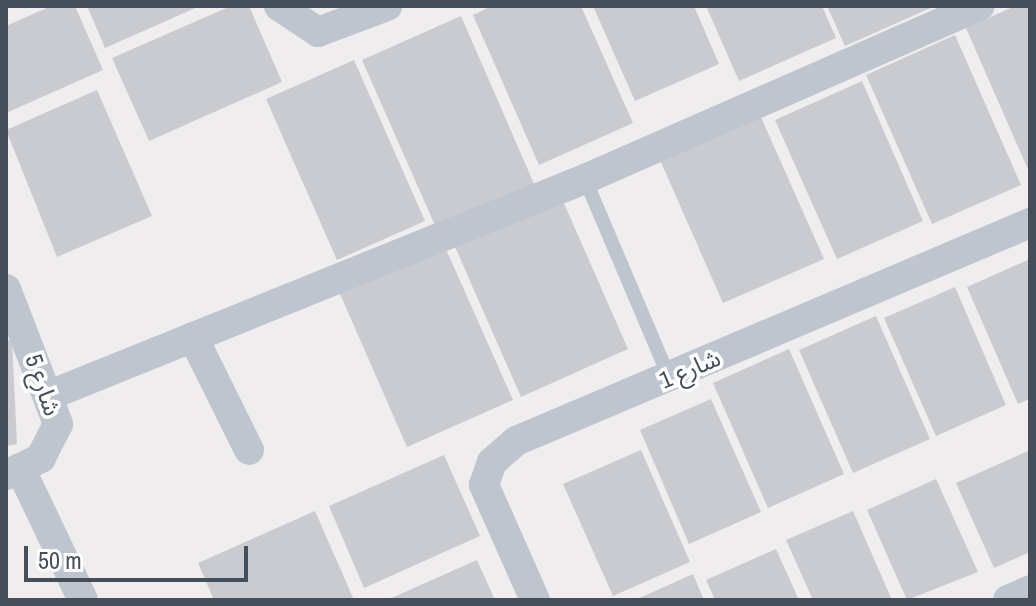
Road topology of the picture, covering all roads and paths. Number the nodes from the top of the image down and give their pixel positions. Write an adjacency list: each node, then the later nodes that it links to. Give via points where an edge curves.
1 (279, 6): 2 (street, via 318,32)
2 (387, 6)
3 (980, 6): 4 (street)
4 (585, 179): 7 (street); 8 (lane)
5 (1030, 223): 8 (street, شارع 1)
6 (6, 289): 9 (street, شارع 5)
7 (193, 337): 9 (street); 10 (street)
8 (669, 378): 14 (street, شارع 1, via 516,441 492,462 484,485)
9 (50, 395): 11 (street, شارع 5, via 54,442)
10 (249, 450)
11 (13, 471): 13 (street)
12 (1030, 590): 15 (street)
13 (83, 600)
14 (535, 600)
15 (1008, 600)

